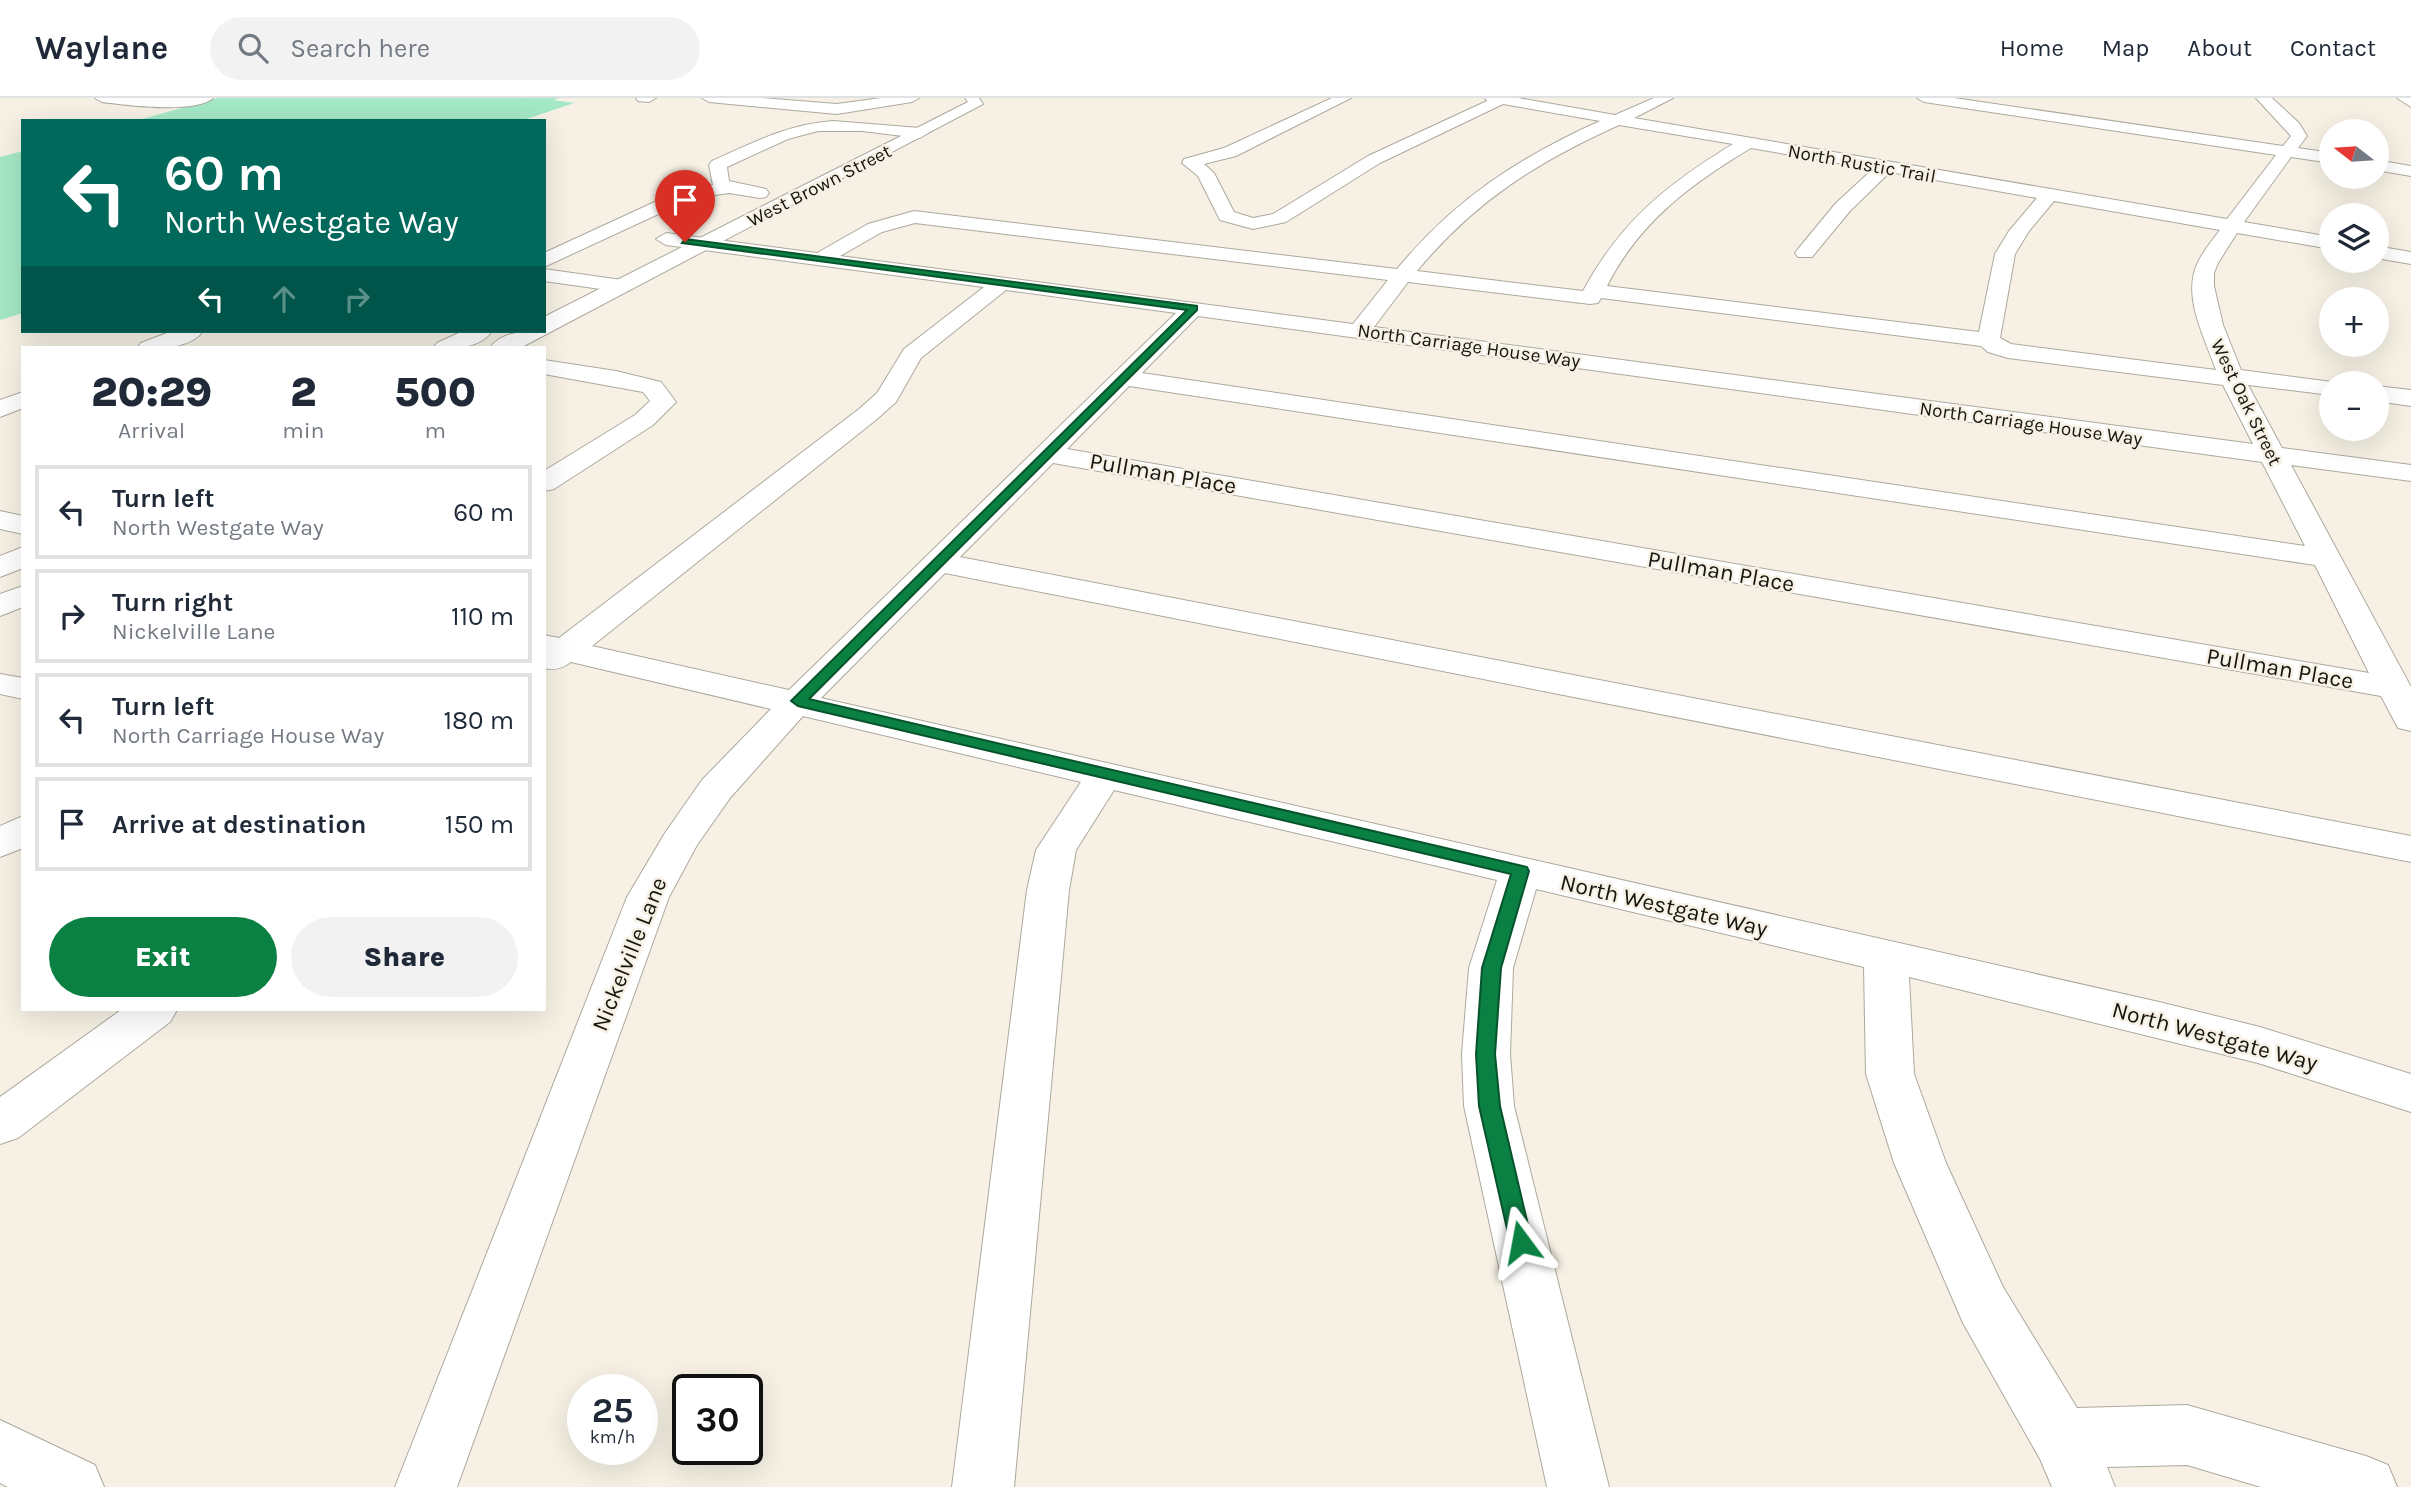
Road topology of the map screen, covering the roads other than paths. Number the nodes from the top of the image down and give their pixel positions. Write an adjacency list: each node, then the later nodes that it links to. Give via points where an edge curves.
1 (102, 98): 2 (street, via 161,104)
2 (206, 98)
3 (643, 98): 4 (street)
4 (649, 98)
5 (709, 98): 6 (street, via 837,109)
6 (912, 98)
7 (970, 98): 19 (street, West Brown Street, via 947,102); 20 (street, West Brown Street, via 976,104)
8 (1344, 98): 13 (street, via 1230,152 1190,163 1205,173 1227,216 1268,223 1392,149)
9 (1666, 98): 17 (street)
10 (1924, 98): 14 (street)
11 (2263, 98): 22 (street, West Oak Street, via 2299,136)
12 (2404, 98): 15 (street)
13 (1497, 99): 17 (street, North Rustic Trail)
14 (1966, 101): 18 (street)
15 (2411, 103)
16 (2122, 110): 18 (street, via 2125,122)
17 (1616, 120): 21 (street, North Rustic Trail); 42 (street, via 1560,146 1468,206)
18 (2119, 127): 22 (street)
19 (888, 130): 20 (street); 24 (street, West Brown Street); 30 (street, via 822,126 787,133 718,165 721,183)
20 (920, 133): 32 (street, West Brown Street)
21 (1747, 144): 26 (street, North Rustic Trail); 46 (street, via 1692,175 1643,215)
22 (2286, 152): 23 (street); 31 (street, West Oak Street)
23 (2319, 157)
24 (818, 164)
25 (2389, 167): 27 (street)
26 (1884, 168): 29 (street, North Rustic Trail); 35 (street)
27 (2411, 171)
28 (766, 190): 30 (street, West Brown Street)
29 (2049, 195): 31 (street, North Rustic Trail); 54 (street, via 2018,232 2003,262)
30 (733, 196): 39 (street, West Brown Street, via 689,193)
31 (2232, 225): 33 (street, North Rustic Trail); 59 (street, West Oak Street, via 2204,269 2209,321)
32 (703, 233): 34 (street, North Carriage House Way); 38 (street, North Carriage House Way); 45 (street, West Brown Street)
33 (2319, 241)
34 (660, 242)
35 (1805, 253)
36 (2389, 254): 37 (street)
37 (2411, 258)
38 (820, 259): 42 (street, via 875,228 914,217); 44 (street, North Carriage House Way)
39 (546, 260)
40 (618, 263): 43 (street)
41 (546, 275): 43 (street)
42 (1403, 275): 46 (street, via 1590,298); 50 (street)
43 (581, 281): 45 (street); 47 (street)
44 (1002, 283): 48 (street, North Carriage House Way); 78 (street, via 912,354 887,397 869,414)
45 (622, 286): 49 (street, West Brown Street)
46 (1594, 291): 54 (street)
47 (556, 293)
48 (1194, 308): 50 (street, North Carriage House Way); 60 (street, Nickelville Lane)
49 (546, 326)
50 (1360, 330): 67 (street, North Carriage House Way)
51 (187, 333): 55 (street)
52 (477, 333): 56 (street)
53 (532, 333): 57 (street)
54 (1987, 340): 59 (street, via 2008,351)
55 (154, 346)
56 (449, 346)
57 (506, 346)
58 (546, 367): 69 (street, via 652,387 663,402 644,420)
59 (2232, 377): 61 (street); 67 (street, West Oak Street)
60 (1124, 378): 66 (street, Nickelville Lane); 73 (street)
61 (2319, 387)
62 (2389, 395): 63 (street)
63 (2411, 398)
64 (21, 400): 65 (street)
65 (0, 408)
66 (1048, 454): 74 (street, Nickelville Lane); 80 (street, Pullman Place)
67 (2272, 455): 68 (street, North Carriage House Way); 73 (street, West Oak Street)
68 (2411, 473)
69 (546, 482)
70 (0, 520): 71 (street)
71 (21, 525)
72 (21, 557): 75 (street)
73 (2326, 558): 80 (street, West Oak Street)
74 (938, 562): 82 (street, Nickelville Lane); 87 (street)
75 (0, 568)
76 (21, 595): 77 (street)
77 (0, 606)
78 (551, 653): 82 (street, North Westgate Way)
79 (0, 684): 81 (street)
80 (2394, 688): 83 (street, West Oak Street)
81 (21, 689)
82 (798, 701): 84 (street, North Westgate Way); 96 (street, Nickelville Lane, via 716,789 648,897)
83 (2411, 720)
84 (1106, 774): 88 (street, North Westgate Way); 97 (street, via 1056,850 1048,890)
85 (21, 830): 86 (street)
86 (0, 844)
87 (2411, 849)
88 (1521, 871): 89 (street, North Westgate Way); 98 (street, via 1492,968 1486,1054 1489,1106)
89 (1886, 958): 91 (street, North Westgate Way, via 2171,1022); 94 (street, via 1890,1074 1920,1163 1983,1305)
90 (153, 1011): 92 (street)
91 (2411, 1093)
92 (0, 1124)
93 (0, 1450): 95 (street)
94 (2072, 1463): 99 (street, via 2187,1436)
95 (73, 1487)
96 (426, 1487)
97 (983, 1487)
98 (1578, 1487)
99 (2367, 1487)

